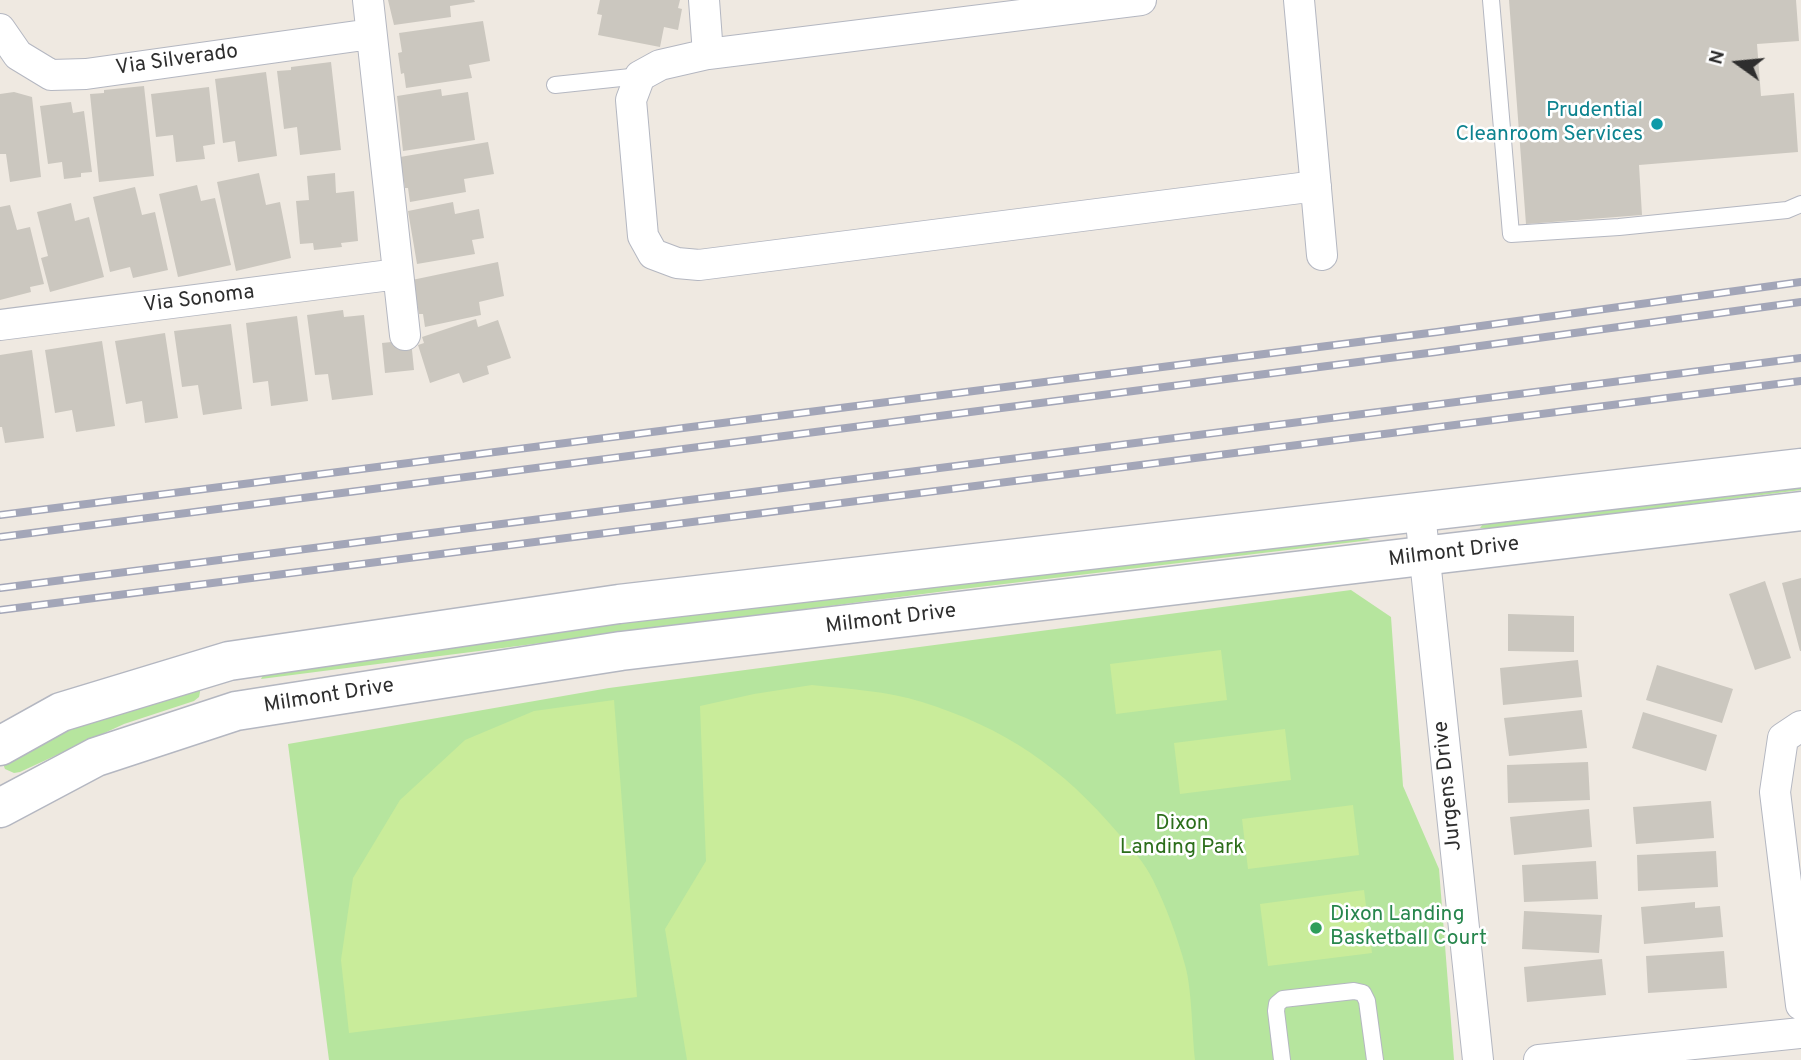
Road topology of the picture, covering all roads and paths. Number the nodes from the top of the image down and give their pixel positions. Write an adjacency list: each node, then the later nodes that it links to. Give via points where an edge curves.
1 (368, 0): 8 (street)
2 (704, 0): 9 (street)
3 (1141, 0): 6 (street)
4 (1299, 0): 12 (street)
5 (1491, 0): 13 (lane, via 1511,234 1787,210)
6 (1097, 2): 9 (street)
7 (0, 29): 8 (street, Via Silverado, via 18,55 51,75)
8 (371, 34): 15 (street)
9 (708, 54): 10 (street, via 660,65)
10 (640, 76): 11 (lane); 12 (street, via 631,100 643,236 653,254 677,263 699,265)
11 (555, 85)
12 (1316, 186): 14 (street)
13 (1801, 204)
14 (1322, 255)
15 (398, 274): 16 (street, Via Sonoma); 17 (street)
16 (0, 325)
17 (405, 335)
18 (1801, 468): 20 (street, Milmont Drive)
19 (1801, 511): 21 (street, Milmont Drive)
20 (1420, 513): 21 (street, Jurgens Drive); 23 (street, Milmont Drive, via 619,604 229,661 61,712)
21 (1425, 556): 24 (street, Milmont Drive, via 621,652 236,711 96,757); 29 (street, Jurgens Drive)
22 (1801, 726): 25 (street, via 1783,738 1775,792)
23 (0, 746)
24 (0, 808)
25 (1801, 1005)
26 (1801, 1033): 30 (street)
27 (1282, 1060): 28 (lane, via 1276,1011 1283,999 1354,991 1363,993 1367,1001)
28 (1375, 1060)
29 (1478, 1060)
30 (1539, 1060)

